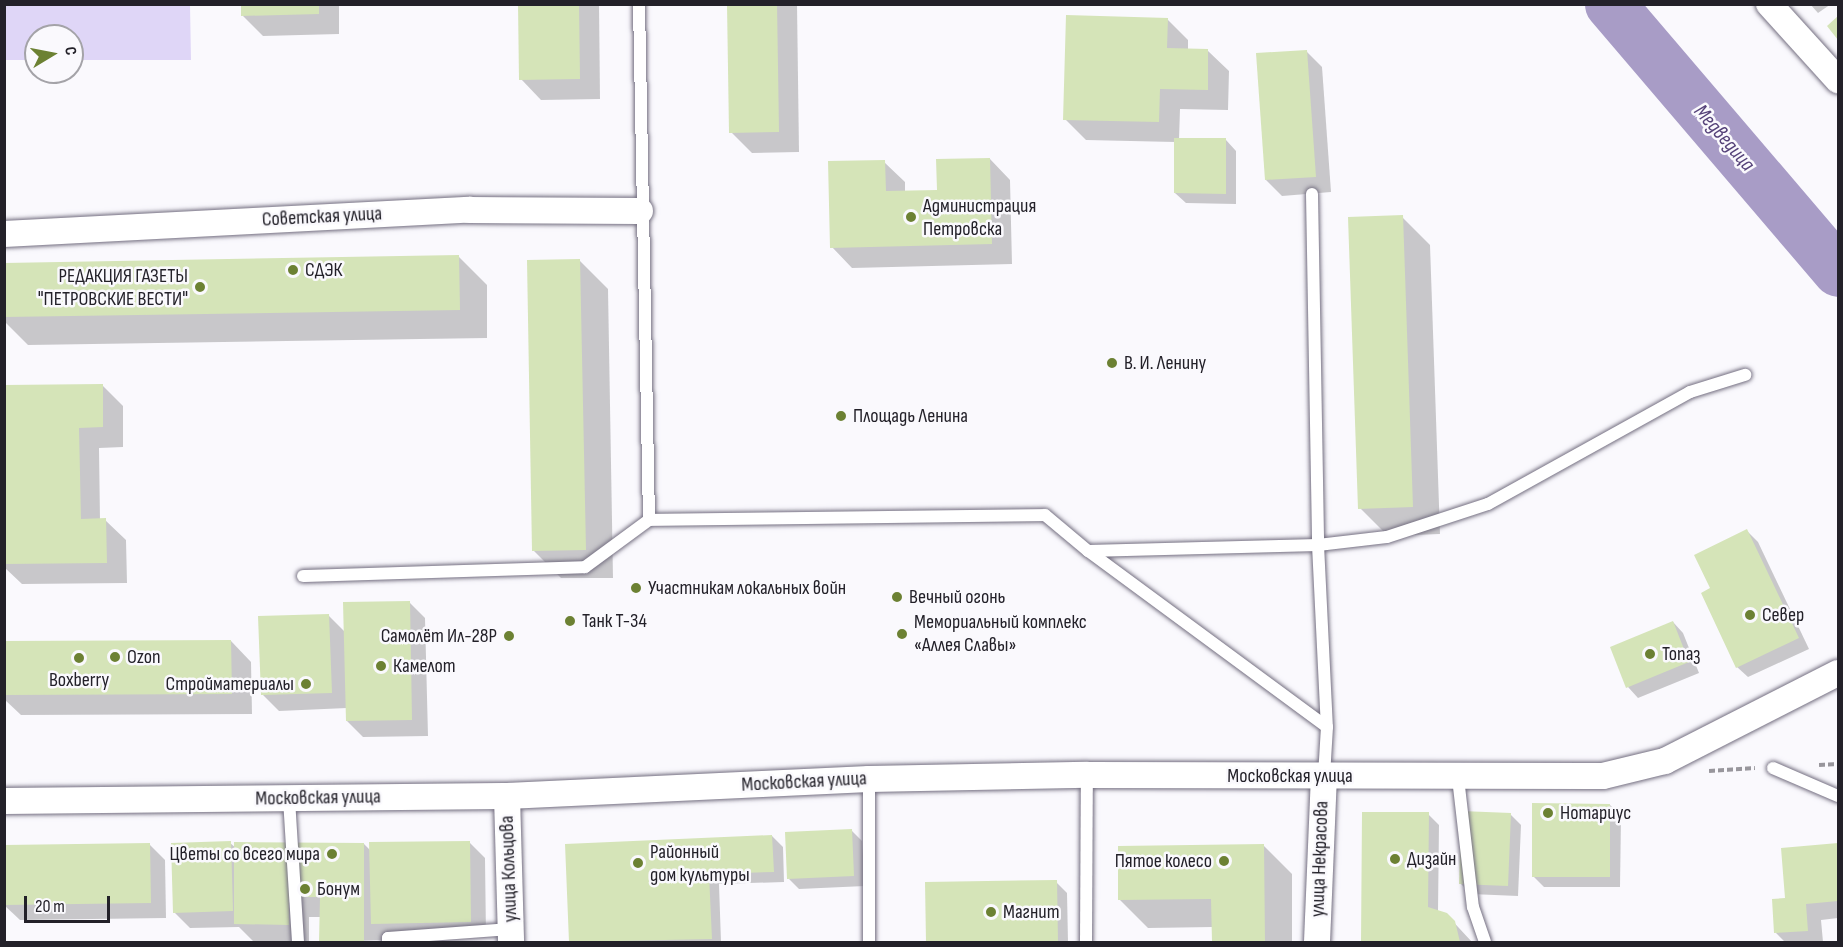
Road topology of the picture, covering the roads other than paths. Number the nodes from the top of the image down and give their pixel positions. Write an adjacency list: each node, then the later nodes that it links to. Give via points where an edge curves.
1 (639, 4): 5 (lane)
2 (1769, 4): 3 (street)
3 (1839, 80)
4 (1312, 194): 9 (lane)
5 (640, 211): 6 (street, Советская улица, via 469,210); 8 (lane)
6 (4, 234)
7 (1745, 375): 9 (lane, via 1690,392 1488,504 1387,537)
8 (649, 520): 10 (lane, via 1045,515); 11 (lane, via 585,567)
9 (1318, 545): 10 (lane); 13 (lane)
10 (1088, 551): 13 (lane)
11 (303, 576)
12 (1839, 673): 17 (street, Московская улица, via 1665,761 1603,776)
13 (1327, 727): 16 (lane)
14 (1773, 768): 20 (lane)
15 (1087, 775): 16 (street, Московская улица); 18 (street, Московская улица); 27 (lane)
16 (1324, 776): 17 (street, Московская улица); 28 (street, улица Некрасова)
17 (1458, 778): 29 (lane, via 1473,908)
18 (868, 779): 19 (street, Московская улица); 26 (lane)
19 (507, 796): 21 (street, Московская улица); 23 (street, улица Кольцова)
20 (1839, 796)
21 (289, 799): 22 (street, Московская улица); 24 (lane)
22 (4, 801)
23 (511, 936): 25 (lane, via 388,938)
24 (298, 942)
25 (388, 942)
26 (869, 942)
27 (1086, 942)
28 (1317, 942)
29 (1485, 942)

